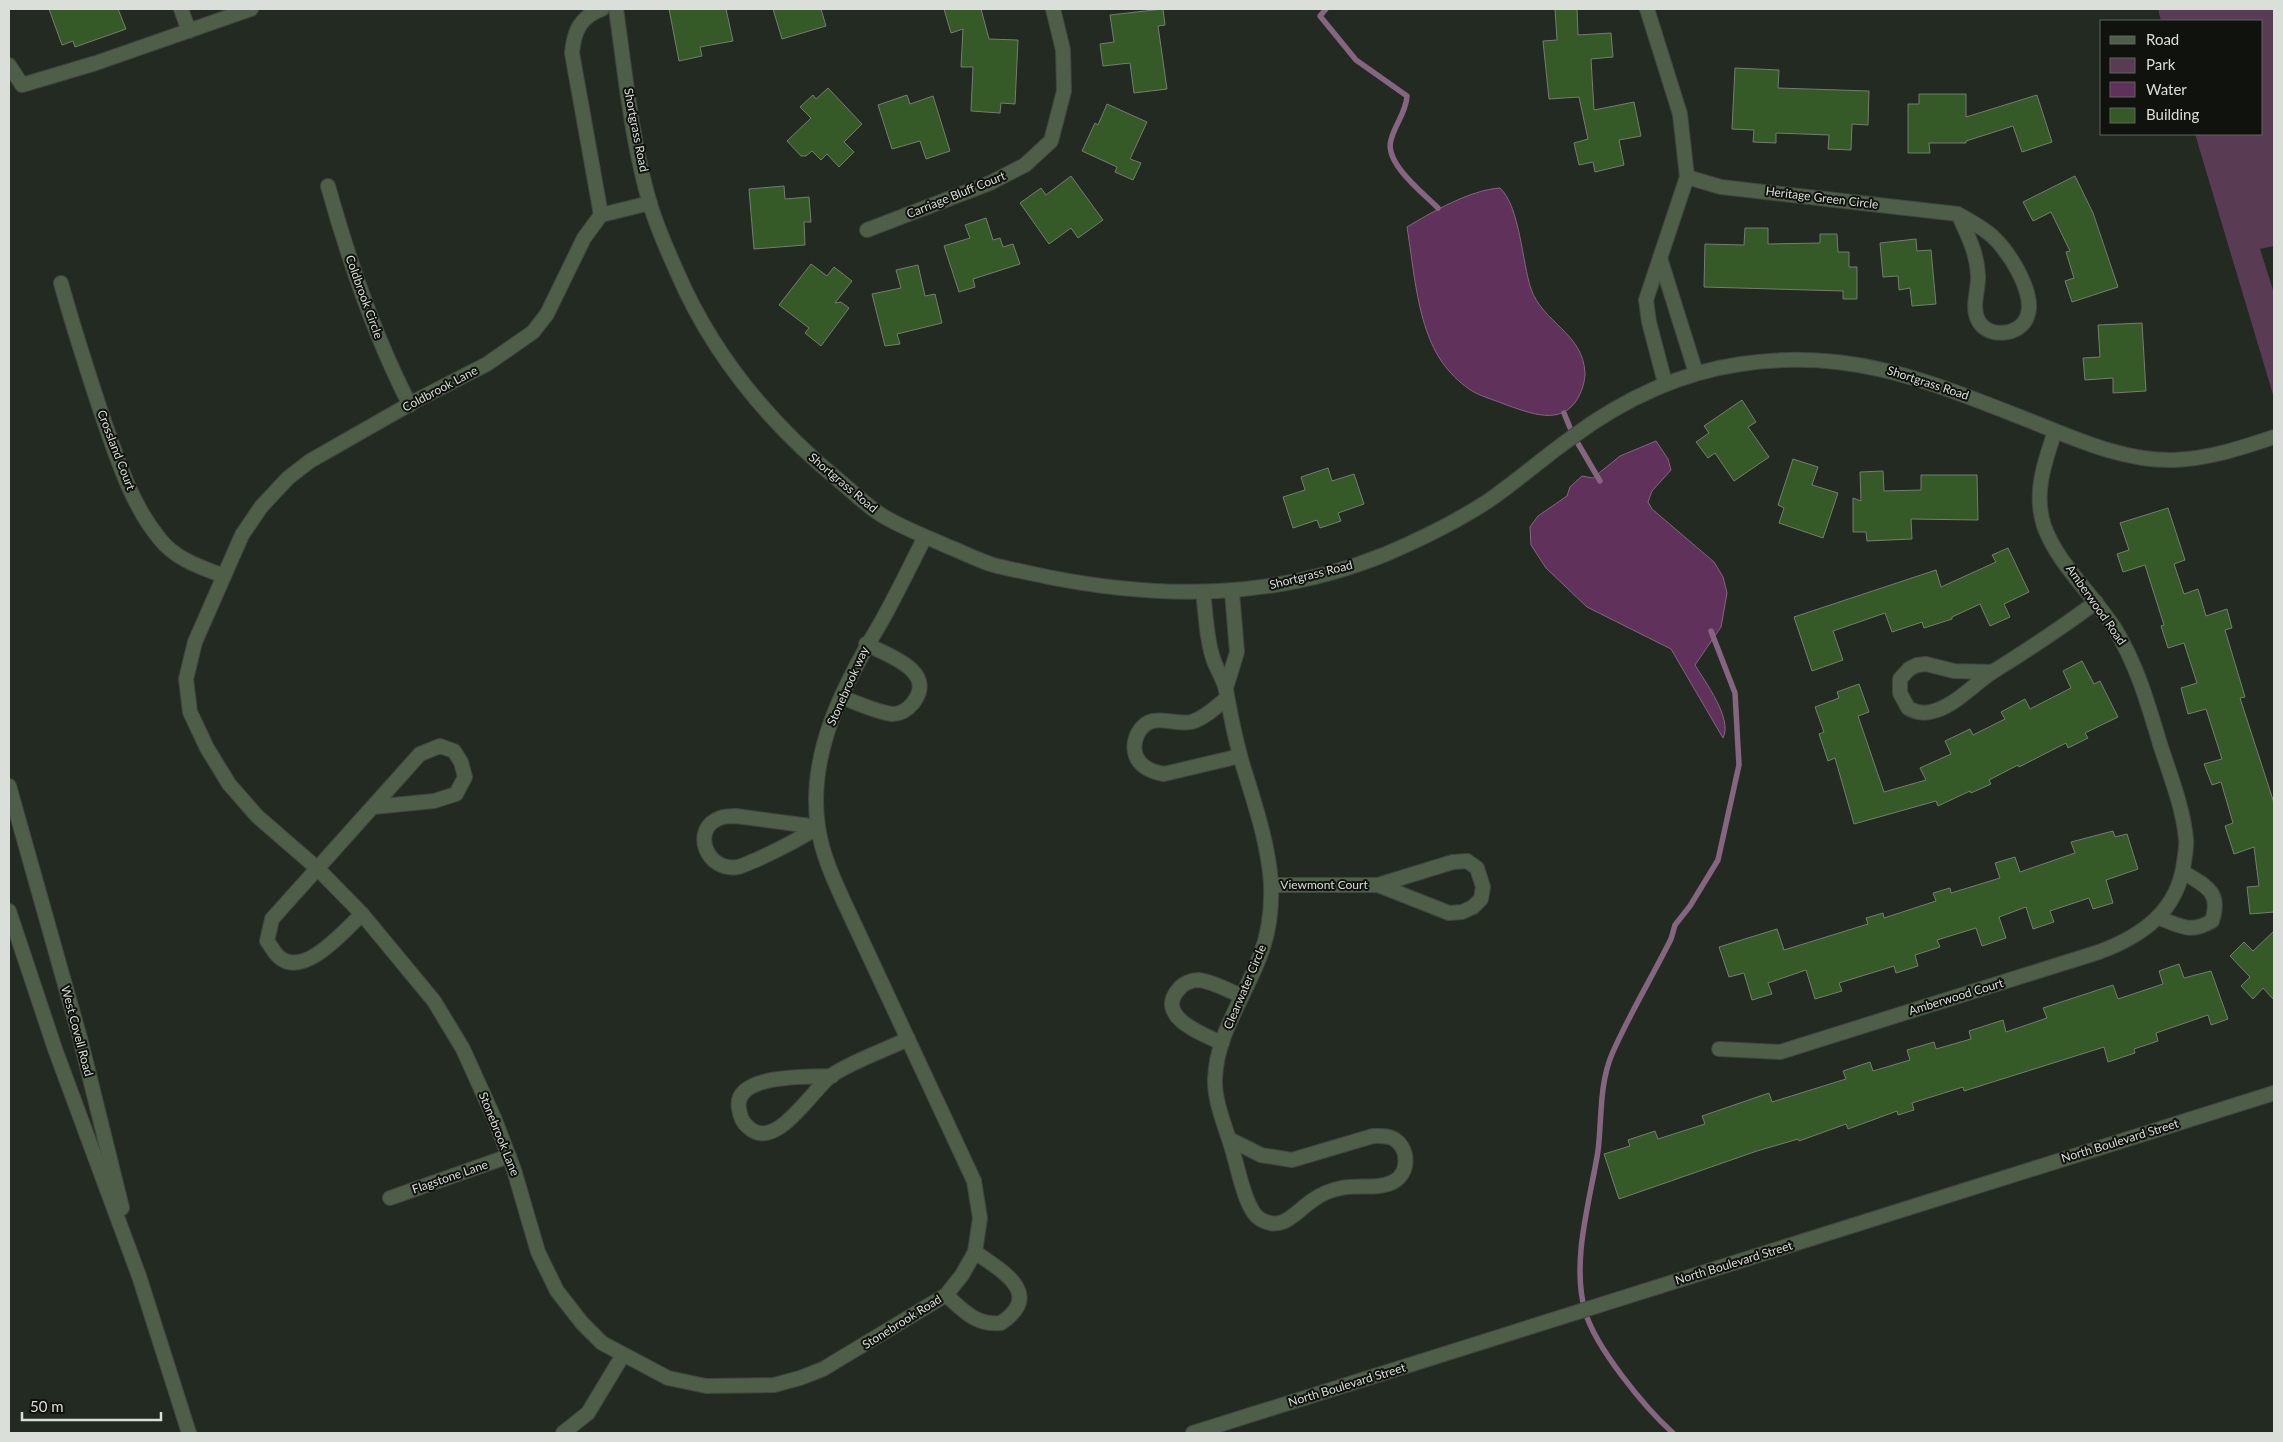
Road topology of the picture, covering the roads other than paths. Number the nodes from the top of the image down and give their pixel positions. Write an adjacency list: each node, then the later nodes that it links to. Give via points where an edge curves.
1 (181, 9): 7 (street)
2 (250, 9): 7 (street)
3 (602, 9): 13 (street, via 579,23 572,53)
4 (616, 9): 11 (street, Shortgrass Road)
5 (1053, 9): 14 (street, Carriage Bluff Court, via 1063,50 1064,91 1051,141 1025,165 990,183)
6 (1647, 9): 9 (street, via 1680,114)
7 (189, 31): 8 (street, via 96,64 22,85)
8 (9, 65)
9 (1686, 178): 12 (street, Heritage Green Circle, via 1721,187); 15 (street)
10 (328, 186): 19 (street, Coldbrook Circle, via 387,361)
11 (650, 203): 13 (street); 22 (street, Shortgrass Road, via 678,276 717,347 758,404 819,464 880,515)
12 (1958, 214): 12 (street, Heritage Green Circle, via 1973,246 1978,275 1975,308 1978,320 1990,332 2015,330 2024,324 2028,316 2022,280 2015,264 1988,232)
13 (601, 215): 19 (street, Coldbrook Lane, via 584,238 547,314 533,332 487,364)
14 (866, 230)
15 (1660, 258): 17 (street); 18 (street, via 1646,300)
16 (61, 283): 23 (street, Crossland Court, via 79,347 120,466 142,513 160,540 188,562)
17 (1696, 373): 18 (street, Shortgrass Road); 20 (street, Shortgrass Road, via 1741,364 1787,360 1826,359 1876,366 1919,378)
18 (1665, 383): 24 (street, Shortgrass Road, via 1602,416 1484,504 1433,532 1385,554 1333,572)
19 (410, 405): 23 (street, Coldbrook Lane, via 310,461 288,478 261,507 242,535)
20 (2055, 430): 21 (street, Shortgrass Road, via 2110,451 2174,460 2210,456); 26 (street, Amberwood Road, via 2040,477 2040,509 2052,544)
21 (2274, 437)
22 (925, 537): 25 (street, Shortgrass Road, via 992,565 1065,580 1108,588); 27 (street, Stonebrook way, via 880,624)
23 (224, 576): 35 (street, Stonebrook Lane, via 195,642 186,679 190,712 229,784 257,816)
24 (1232, 592): 25 (street, Shortgrass Road); 29 (street, Clearwater Circle, via 1237,652)
25 (1203, 593): 29 (street, Clearwater Circle, via 1212,656)
26 (2096, 602): 28 (street, via 2046,639); 36 (street, Amberwood Road, via 2128,652 2144,690 2181,810 2186,841)
27 (866, 644): 30 (street, Stonebrook way); 30 (street, via 911,667 918,681 916,698 903,712 893,714)
28 (1992, 672): 28 (street, via 1954,671 1917,665 1900,679 1900,694 1908,708 1932,712 1968,693)
29 (1226, 693): 31 (street, Clearwater Circle); 31 (street, via 1192,722 1155,720 1145,724 1135,739 1134,749 1143,766 1164,774)
30 (841, 697): 34 (street, Stonebrook way, via 820,758 816,798)
31 (1240, 756): 37 (street, Clearwater Circle, via 1263,832)
32 (9, 786): 53 (street, West Covell Road, via 80,1038)
33 (373, 807): 33 (street, via 420,754 440,746 454,750 465,777 456,794 434,801); 35 (street)
34 (818, 827): 34 (street, via 736,816 720,818 710,826 704,845 713,861 723,866 738,867 788,846); 44 (street, Stonebrook way, via 827,863)
35 (318, 869): 41 (street, Stonebrook Lane); 41 (street, via 272,919 267,941 280,957 293,963 319,954)
36 (2183, 872): 39 (street, Amberwood Road); 42 (street, via 2209,888 2216,908 2212,921 2190,930)
37 (1271, 885): 38 (street, Viewmont Court); 43 (street, Clearwater Circle, via 1267,931 1261,955)
38 (1378, 885): 38 (street, Viewmont Court, via 1449,912 1462,912 1473,907 1481,899 1483,887 1477,868 1467,861 1453,862)
39 (2174, 896): 42 (street, Amberwood Court)
40 (9, 911): 53 (street, West Covell Road, via 55,1049)
41 (362, 914): 50 (street, Stonebrook Lane, via 439,1009 462,1049)
42 (2159, 918): 46 (street, Amberwood Court, via 2125,942 2099,952 1780,1052)
43 (1242, 996): 45 (street, Clearwater Circle); 45 (street, via 1198,980 1188,982 1175,993 1174,1011 1180,1021)
44 (908, 1039): 47 (street); 52 (street, Stonebrook Road, via 974,1181 980,1218)
45 (1222, 1043): 49 (street, Clearwater Circle, via 1215,1082)
46 (1719, 1049)
47 (832, 1076): 47 (street, via 766,1080 751,1086 742,1093 738,1104 740,1116 755,1132 769,1132 783,1126)
48 (2274, 1092): 58 (street, North Boulevard Street)
49 (1229, 1139): 49 (street, Clearwater Circle, via 1251,1211 1271,1224 1282,1223 1312,1200 1341,1188 1380,1187 1394,1182 1403,1174 1406,1165 1400,1144 1382,1136 1292,1160 1261,1155)
50 (510, 1156): 51 (street, Flagstone Lane); 55 (street, Stonebrook Lane, via 538,1252 557,1291 602,1343)
51 (390, 1198)
52 (975, 1252): 54 (street, Stonebrook Road); 54 (street, via 1013,1280 1018,1290 1016,1310 1001,1323 983,1324)
53 (139, 1276): 56 (street, West Covell Road)
54 (946, 1295): 55 (street, Stonebrook Road, via 823,1369 774,1385 706,1386 668,1378)
55 (622, 1355): 57 (street, via 588,1413)
56 (189, 1433)
57 (563, 1433)
58 (1193, 1433)

